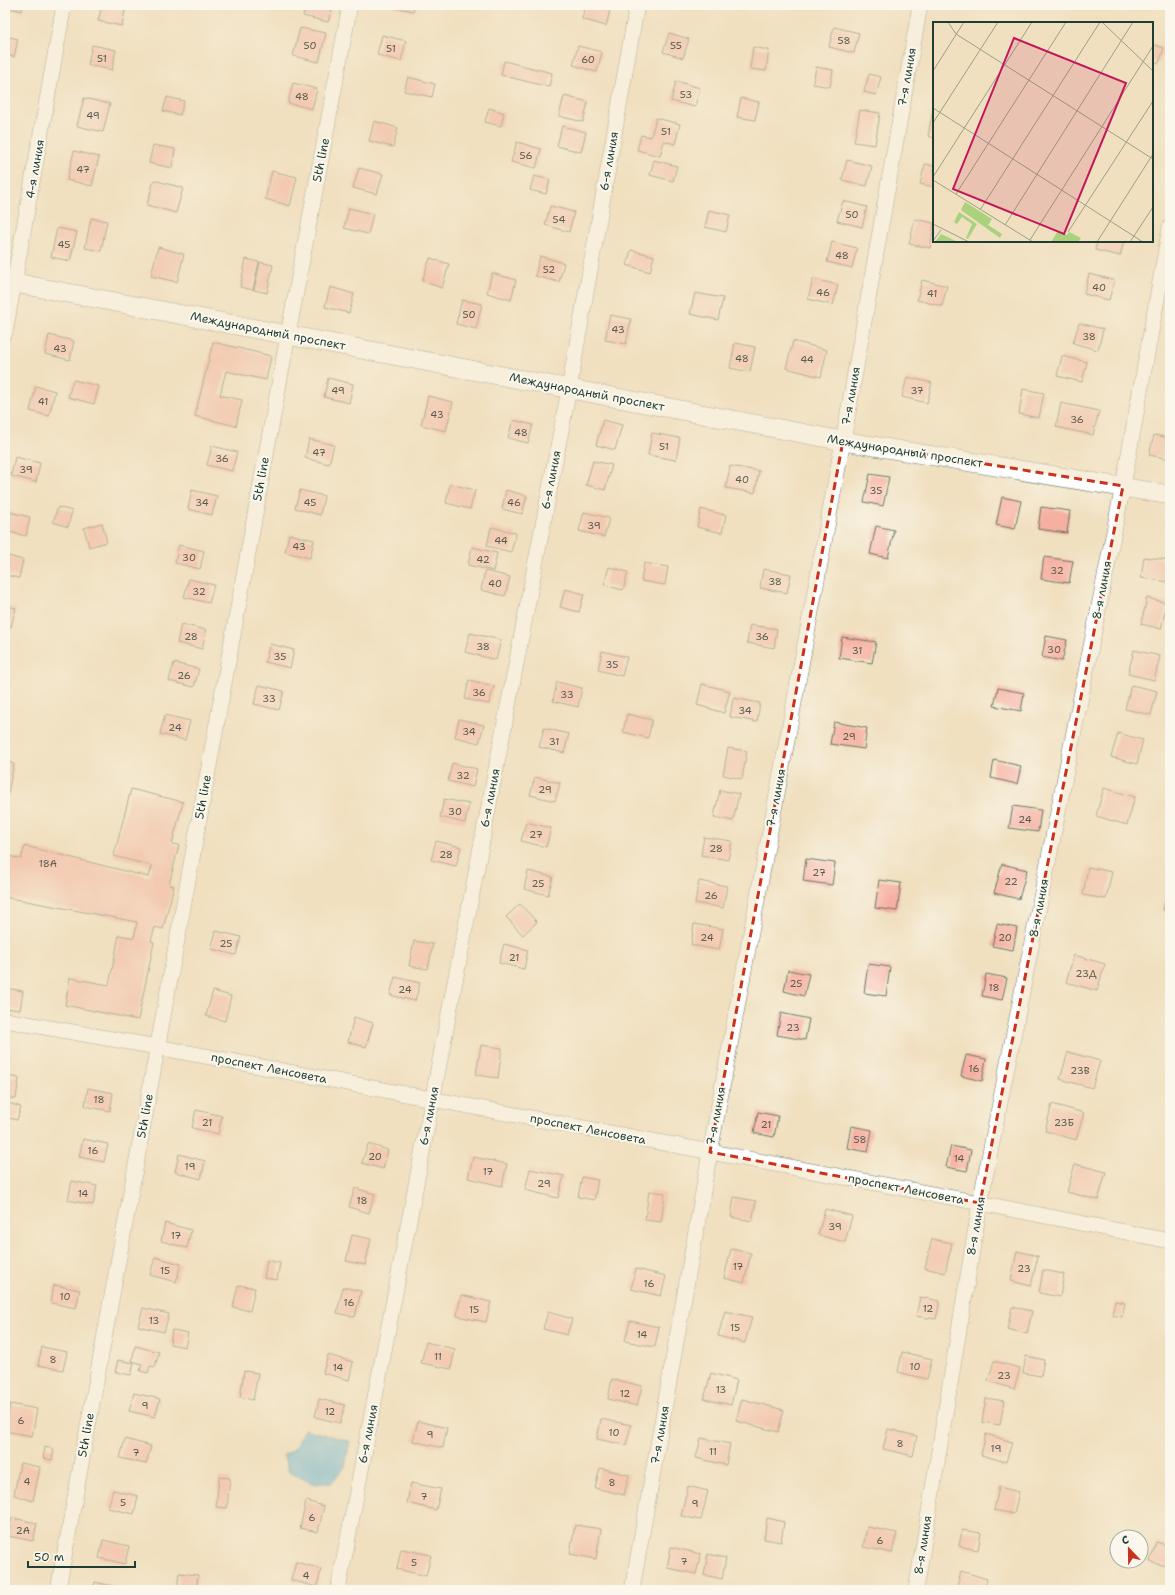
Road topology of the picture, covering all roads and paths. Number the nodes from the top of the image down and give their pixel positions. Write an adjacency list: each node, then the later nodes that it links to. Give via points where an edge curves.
1 (64, 5): 6 (street, 4-я линия)
2 (350, 5): 8 (street, 5th line)
3 (637, 5): 9 (street, 6-я линия)
4 (920, 5): 10 (street, 7-я линия)
5 (1170, 227): 11 (street, 8-я линия)
6 (10, 282): 7 (street, 4-я линия); 8 (street, Международный проспект)
7 (5, 334)
8 (288, 335): 9 (street, Международный проспект); 14 (street, 5th line)
9 (569, 389): 10 (street, Международный проспект); 15 (street, 6-я линия)
10 (843, 441): 11 (street, Международный проспект); 16 (street, 7-я линия)
11 (1123, 486): 12 (street, Международный проспект); 17 (street, 8-я линия)
12 (1170, 495)
13 (5, 1020): 14 (street, проспект Ленсовета)
14 (157, 1047): 15 (street, проспект Ленсовета); 19 (street, 5th line)
15 (432, 1099): 16 (street, проспект Ленсовета); 20 (street, 6-я линия)
16 (710, 1152): 17 (street, проспект Ленсовета); 21 (street, 7-я линия)
17 (980, 1203): 18 (street, проспект Ленсовета); 22 (street, 8-я линия)
18 (1170, 1241)
19 (58, 1590)
20 (338, 1590)
21 (632, 1590)
22 (916, 1590)

